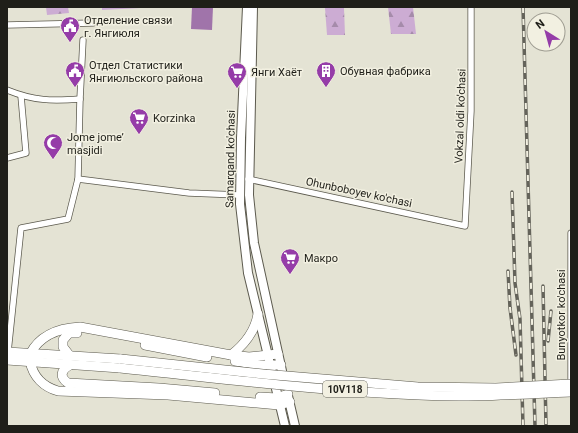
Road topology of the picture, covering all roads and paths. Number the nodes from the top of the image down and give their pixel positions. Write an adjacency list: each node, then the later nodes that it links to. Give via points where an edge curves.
1 (247, 7): 13 (main road, Samarqand ko'chasi)
2 (253, 7): 12 (main road, Samarqand ko'chasi)
3 (471, 7): 14 (street, Vokzal oldi ko'chasi, via 471,111)
4 (92, 24): 5 (street)
5 (7, 25)
6 (83, 40): 9 (street)
7 (7, 90): 8 (street)
8 (21, 96): 9 (street, via 48,101); 10 (street, via 26,153)
9 (80, 99): 11 (street)
10 (7, 158)
11 (78, 179): 13 (street, via 189,193); 18 (street, via 68,219 21,228)
12 (248, 179): 14 (street, Ohunboboyev ko'chasi); 17 (main road, Samarqand ko'chasi, via 254,243)
13 (239, 195): 16 (main road, Samarqand ko'chasi, via 248,272)
14 (465, 226)
15 (571, 233): 28 (street, Bunyotkor ko'chasi)
16 (258, 314): 19 (main road, via 257,322 247,341); 20 (main road, Samarqand ko'chasi)
17 (278, 354): 20 (main road); 24 (main road, Samarqand ko'chasi)
18 (7, 355): 21 (main road)
19 (231, 355): 20 (main road); 21 (main road, via 80,327 51,334 36,346)
20 (268, 356): 25 (main road, Samarqand ko'chasi)
21 (30, 358): 22 (main road, 10V118); 30 (main road, via 33,372 38,379 58,391)
22 (70, 360): 23 (main road, 10V118); 25 (main road, via 63,347 63,340 67,334 74,332 178,352); 30 (main road, via 62,375 68,383 159,388)
23 (120, 364): 26 (main road, 10V118, bridge, via 418,387 496,388); 27 (main road, 10V118, bridge, via 264,383 419,395)
24 (281, 365): 25 (main road); 29 (main road, Samarqand ko'chasi)
25 (271, 366): 30 (main road, Samarqand ko'chasi)
26 (571, 384)
27 (571, 392)
28 (571, 396)
29 (289, 398): 30 (main road); 32 (main road, Samarqand ko'chasi)
30 (278, 401): 31 (main road, Samarqand ko'chasi)
31 (283, 426)
32 (295, 426)

